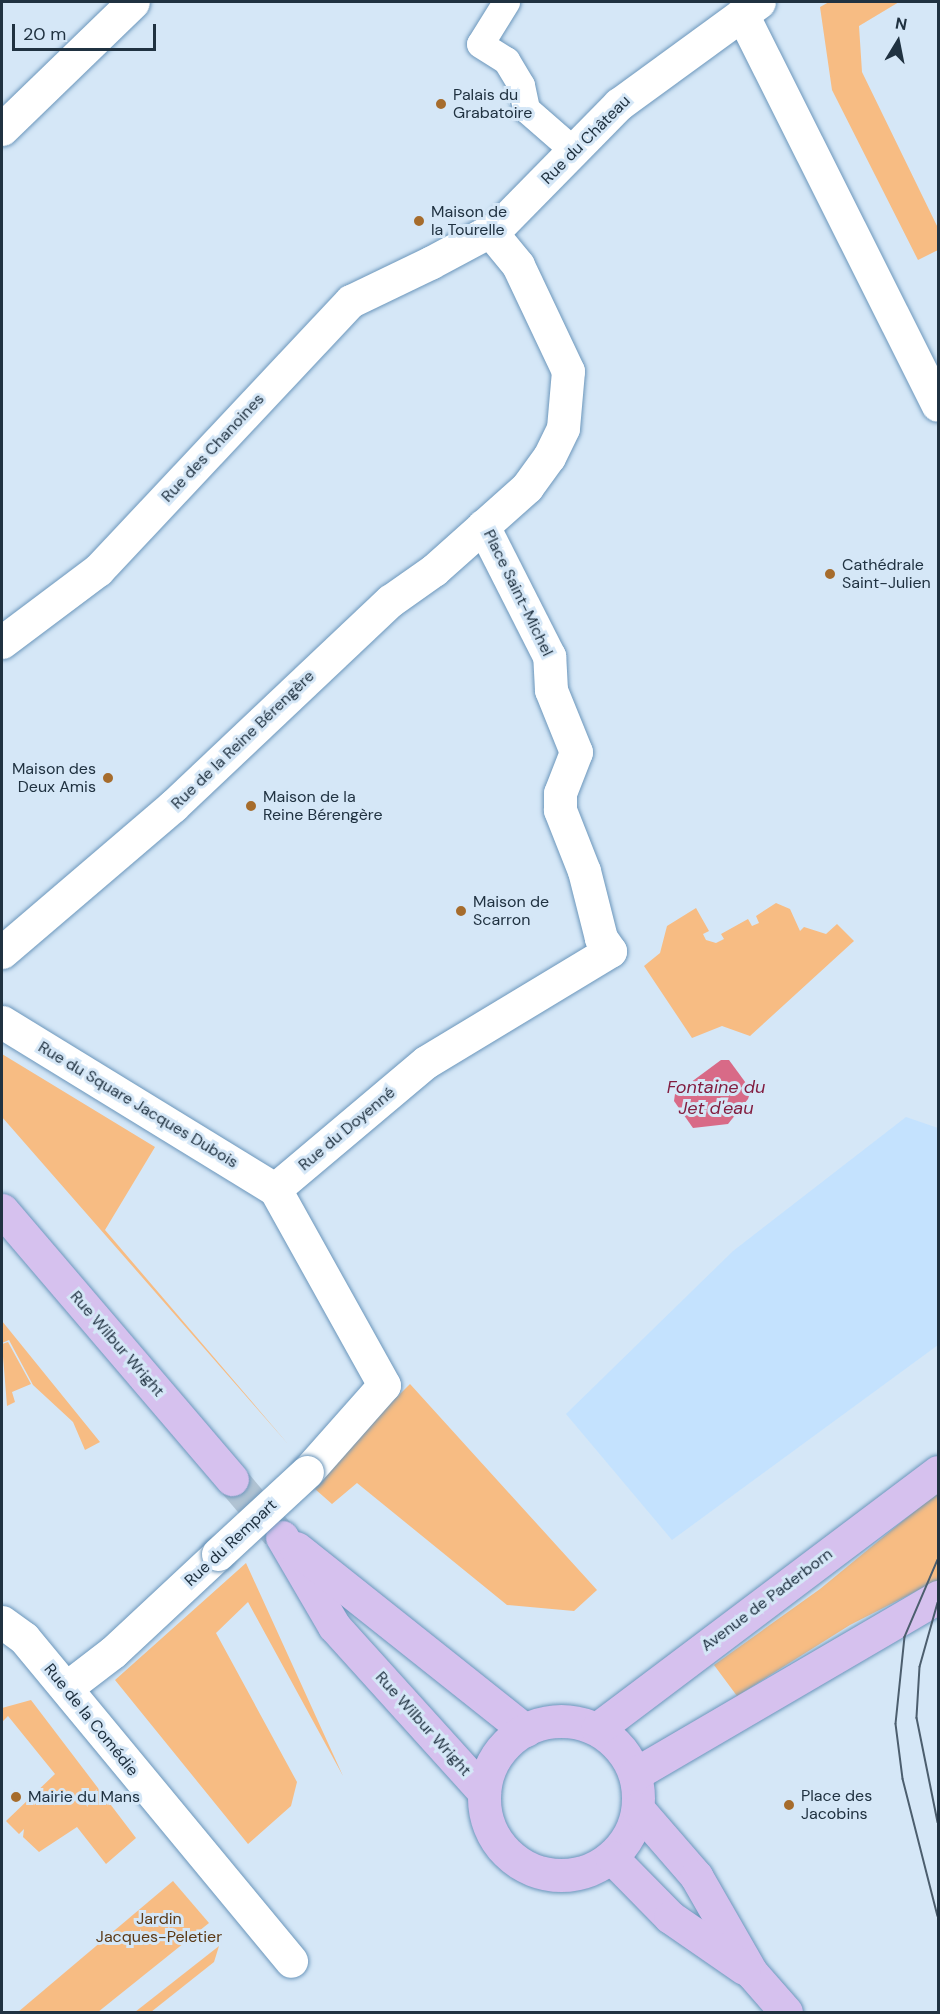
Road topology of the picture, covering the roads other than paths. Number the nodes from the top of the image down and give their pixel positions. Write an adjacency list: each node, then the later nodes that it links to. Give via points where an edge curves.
1 (133, 2): 4 (street)
2 (506, 2): 5 (lane, via 480,44 506,60 521,85 526,109)
3 (750, 8): 5 (street, Rue du Château, via 619,104); 8 (street, Rue du Château, via 870,274)
4 (2, 129)
5 (573, 150): 6 (street, Rue du Château)
6 (490, 231): 7 (street, Rue du Château); 9 (street, Place Saint-Michel, via 518,265 564,357 569,389 563,428 549,457 527,487)
7 (430, 263): 10 (street, Rue des Chanoines, via 351,301 98,570)
8 (939, 405)
9 (483, 526): 11 (street, Place Saint-Michel, via 549,656 551,690 576,752 560,793 560,810 584,871 601,938); 12 (street, Rue de la Reine Bérengère, via 390,601 174,806)
10 (2, 642)
11 (610, 951): 14 (street, Rue du Doyenné, via 426,1062)
12 (2, 952)
13 (2, 1022): 14 (street, Rue du Square Jacques Dubois)
14 (275, 1189): 20 (street, Rue du Rempart, bridge, via 384,1385 307,1472 113,1652)
15 (2, 1210): 17 (main road, Rue Wilbur Wright)
16 (939, 1472): 21 (main road, Avenue de Paderborn)
17 (232, 1479)
18 (939, 1597): 23 (main road)
19 (2, 1622): 20 (street, Rue de la Comédie, via 24,1638)
20 (66, 1688): 27 (street, Rue de la Comédie)
21 (597, 1729): 22 (main road, via 565,1720); 23 (main road, via 623,1751)
22 (525, 1730): 24 (main road, via 495,1758); 24 (main road, Rue Wilbur Wright, via 280,1535 334,1626)
23 (635, 1774): 25 (main road)
24 (484, 1792): 26 (main road, via 496,1839 526,1867 565,1875)
25 (638, 1809): 26 (main road, via 628,1837); 28 (main road, via 696,1876)
26 (611, 1857): 28 (main road, via 670,1917)
27 (291, 1961)
28 (751, 1972): 29 (main road)
29 (786, 2013)

